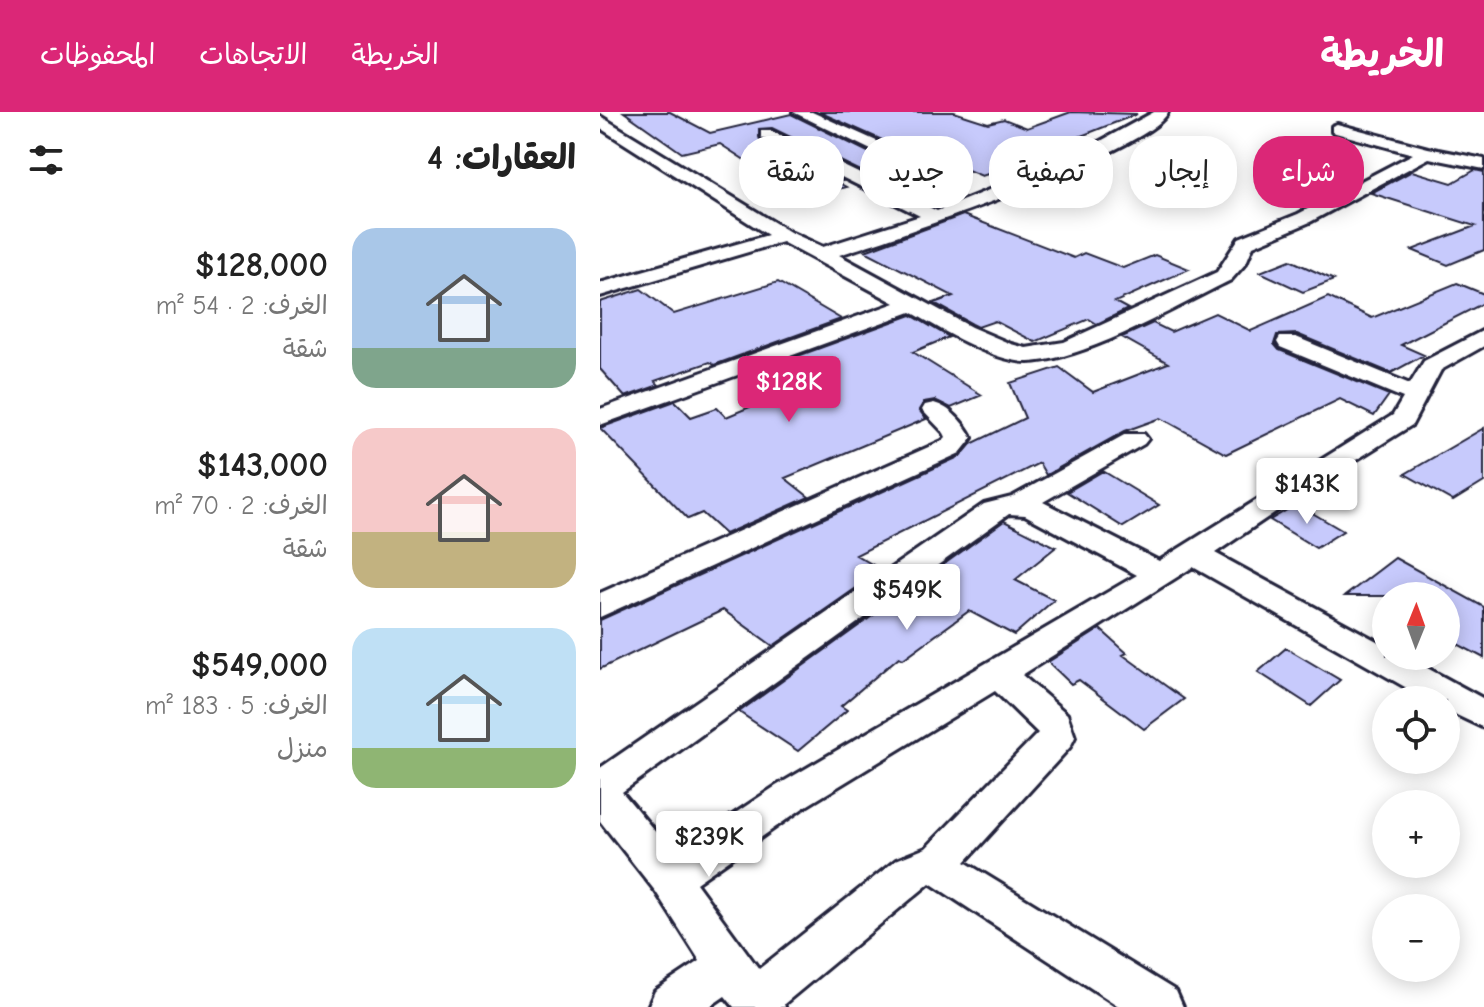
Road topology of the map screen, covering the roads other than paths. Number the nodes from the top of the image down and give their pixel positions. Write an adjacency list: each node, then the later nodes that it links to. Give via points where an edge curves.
1 (800, 112): 6 (street)
2 (1161, 112): 9 (street, via 1137,130 1063,166)
3 (600, 121): 10 (street)
4 (1337, 129): 7 (street)
5 (766, 134): 9 (street)
6 (860, 139)
7 (1427, 153): 8 (street); 13 (street, via 1304,218 1246,242 1224,276 1070,348 1026,355 1003,349)
8 (1484, 164)
9 (935, 217): 11 (street)
10 (783, 236): 11 (street); 12 (street)
11 (822, 254): 13 (street)
12 (603, 287)
13 (914, 303): 18 (street)
14 (1484, 337): 16 (street, via 1432,366)
15 (1288, 342): 16 (street)
16 (1416, 395): 21 (street, via 1403,420)
17 (934, 410): 23 (street, via 959,438 951,447)
18 (600, 417)
19 (1135, 439): 20 (street)
20 (1020, 504): 22 (street); 26 (street, via 994,510 971,525)
21 (1193, 554): 22 (street); 25 (street)
22 (1160, 574): 24 (street)
23 (600, 606)
24 (997, 673): 27 (street, via 1054,724 1057,737); 28 (street, via 725,837)
25 (1484, 715)
26 (600, 791): 28 (street)
27 (936, 865): 29 (street, via 910,873); 31 (street)
28 (670, 879): 29 (street)
29 (749, 991): 30 (street)
30 (671, 1007)
31 (1160, 1007)

